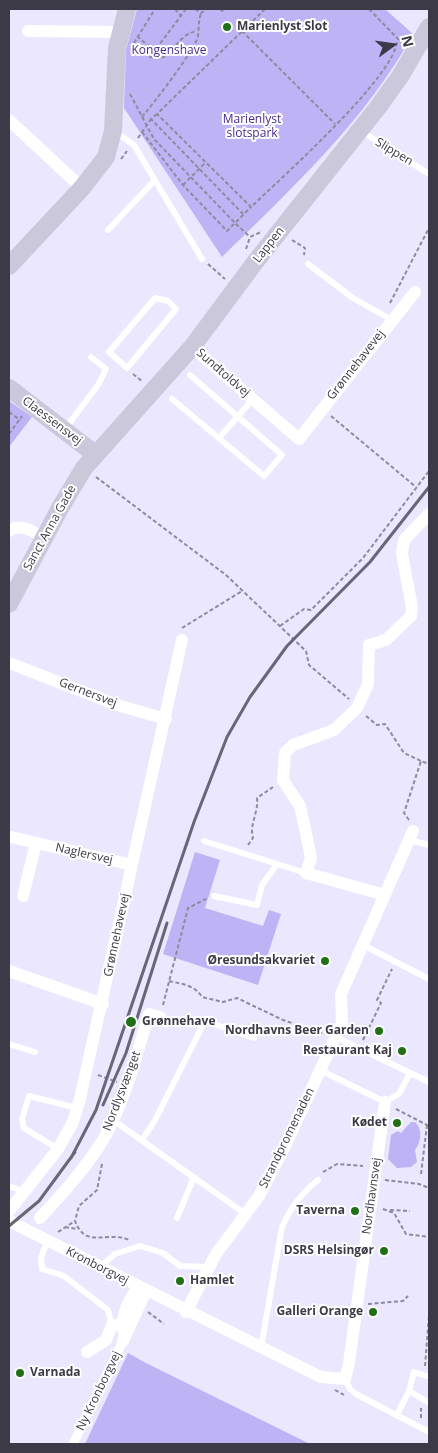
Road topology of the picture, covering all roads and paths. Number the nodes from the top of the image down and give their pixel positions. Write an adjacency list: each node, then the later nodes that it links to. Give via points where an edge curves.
1 (127, 9): 17 (main road)
2 (156, 9): 17 (path)
3 (175, 9): 12 (path)
4 (186, 9): 12 (path)
5 (195, 9): 11 (path)
6 (208, 9): 11 (path)
7 (220, 9): 10 (path)
8 (265, 9): 15 (path)
9 (369, 9): 25 (path, via 398,40 397,48 358,102)
10 (224, 12)
11 (201, 13): 16 (path)
12 (181, 16): 19 (path)
13 (429, 27): 28 (main road, Lappen, via 401,75)
14 (28, 31): 17 (street)
15 (242, 31): 21 (path); 25 (path)
16 (197, 32): 19 (path, via 186,34 162,59 151,58); 22 (path, via 198,38)
17 (129, 34): 18 (path); 19 (path); 27 (main road, via 116,54)
18 (134, 44)
19 (154, 51)
20 (129, 93): 22 (path)
21 (156, 114): 23 (path); 30 (path)
22 (142, 117): 26 (path)
23 (151, 119): 26 (path); 31 (path)
24 (9, 120): 36 (street)
25 (335, 124): 37 (path)
26 (146, 125): 33 (path, via 154,138)
27 (113, 130): 34 (lane, via 134,145); 36 (main road, via 103,163)
28 (360, 130): 32 (lane, Slippen); 42 (main road, Lappen)
29 (142, 132): 35 (path)
30 (206, 162): 31 (path); 37 (path)
31 (198, 169): 33 (path); 38 (path)
32 (429, 174)
33 (192, 176): 35 (path); 39 (path)
34 (155, 180): 41 (lane); 44 (lane)
35 (184, 185): 39 (path, via 227,231)
36 (82, 188): 46 (main road)
37 (251, 207): 38 (path)
38 (244, 214): 39 (path)
39 (235, 223): 43 (path)
40 (429, 228): 49 (path)
41 (108, 230)
42 (280, 231): 45 (path, via 305,248 304,258); 47 (main road, Lappen)
43 (250, 236)
44 (202, 259): 47 (path)
45 (308, 264): 49 (lane, via 353,298)
46 (9, 266)
47 (237, 289): 50 (main road, Lappen)
48 (415, 292): 49 (street, Grønnehavevej)
49 (389, 317): 58 (street, Grønnehavevej)
50 (192, 347): 55 (main road, Lappen); 57 (street, Sundtoldvej)
51 (91, 357): 61 (lane, via 106,369)
52 (127, 368): 52 (lane, via 110,352 155,298 168,301 176,309); 55 (path)
53 (190, 375): 60 (lane, Sundtoldvej)
54 (9, 388): 61 (main road, Claessensvej)
55 (152, 391): 65 (main road, Lappen)
56 (172, 399): 63 (lane, Sundtoldvej)
57 (253, 399): 60 (lane, Sundtoldvej); 64 (street, Sundtoldvej)
58 (322, 408): 64 (street, Grønnehavevej); 68 (path)
59 (9, 412): 62 (path, via 20,420)
60 (238, 416): 63 (lane, Sundtoldvej); 63 (lane, Sundtoldvej, via 282,455 264,476)
61 (64, 430): 65 (main road, Claessensvej)
62 (9, 434)
63 (219, 438)
64 (298, 439)
65 (95, 454): 71 (main road, Sanct Anna Gade)
66 (429, 471): 68 (path)
67 (94, 476): 72 (path, via 226,575)
68 (416, 488): 74 (path, via 363,558 311,610 304,609)
69 (429, 514): 77 (street, via 404,540 402,554 411,616 386,640 369,645 368,684)
70 (9, 531): 71 (street, via 20,527)
71 (44, 537): 73 (main road, Sanct Anna Gade)
72 (242, 591): 74 (path); 75 (path, via 177,632)
73 (9, 604)
74 (280, 626): 77 (path, via 306,651 309,665 343,692)
75 (182, 640): 78 (street, Grønnehavevej)
76 (12, 664): 78 (street, Gernersvej, via 118,705)
77 (357, 708): 79 (path, via 377,725 385,724 404,753); 81 (street, via 334,730 293,745 285,753)
78 (166, 719): 89 (street, Grønnehavevej)
79 (421, 760): 80 (path); 82 (path, via 404,813 412,824)
80 (429, 764)
81 (283, 780): 87 (path, via 257,798 258,808 250,830 253,838 249,840); 90 (street, via 300,806 311,858)
82 (411, 835): 86 (lane); 91 (street, Strandpromenaden)
83 (11, 837): 85 (street, Naglersvej)
84 (204, 842): 87 (lane)
85 (36, 843): 89 (street, Naglersvej); 92 (street)
86 (429, 845)
87 (247, 855): 88 (lane)
88 (277, 864): 90 (lane); 93 (lane, via 262,885 257,905)
89 (132, 865): 99 (street, Grønnehavevej)
90 (306, 873): 91 (street)
91 (385, 895): 94 (street, Strandpromenaden)
92 (24, 896)
93 (214, 896): 98 (path, via 188,908)
94 (363, 945): 95 (lane); 101 (street, Strandpromenaden, via 341,994 343,1015)
95 (396, 962): 97 (lane); 104 (path, via 377,1000 381,1003)
96 (9, 971): 99 (street)
97 (429, 979)
98 (169, 981): 100 (path); 101 (path, via 194,987 202,997 223,1002 237,998 283,1020)
99 (103, 1004): 107 (street, Grønnehavevej)
100 (160, 1017): 110 (street, Nordlysvænget, via 149,1014)
101 (336, 1037): 104 (lane); 106 (street, Strandpromenaden)
102 (254, 1038): 115 (lane, via 208,1022 204,1025)
103 (9, 1044): 105 (lane)
104 (358, 1048): 108 (lane)
105 (35, 1052)
106 (320, 1070): 111 (lane); 129 (street, Strandpromenaden, via 268,1180)
107 (87, 1072): 110 (path); 112 (street, Grønnehavevej)
108 (410, 1073): 109 (lane); 111 (lane, via 399,1094)
109 (429, 1082)
110 (126, 1085): 113 (street, Nordlysvænget)
111 (384, 1102): 114 (path); 118 (street, Nordhavnsvej)
112 (78, 1108): 116 (street, Grønnehavevej); 116 (lane, via 29,1096 22,1119 24,1128)
113 (113, 1120): 115 (lane); 130 (street, Nordlysvænget, via 77,1177)
114 (428, 1125): 119 (path)
115 (142, 1140): 120 (lane)
116 (58, 1149): 124 (street, Grønnehavevej)
117 (102, 1163): 133 (path, via 97,1190 79,1206)
118 (375, 1173): 121 (path, via 337,1164 317,1176); 123 (path); 125 (street, Nordhavnsvej)
119 (421, 1174)
120 (194, 1177): 129 (lane); 131 (lane)
121 (317, 1181): 148 (lane, via 302,1193 282,1227)
122 (9, 1186): 124 (lane)
123 (429, 1188)
124 (25, 1192): 127 (street, Grønnehavevej)
125 (370, 1208): 126 (path); 143 (street, Nordhavnsvej)
126 (389, 1210): 128 (path); 136 (path, via 406,1234)
127 (9, 1211)
128 (410, 1211)
129 (244, 1213): 140 (street, Strandpromenaden)
130 (40, 1218)
131 (176, 1218)
132 (9, 1221): 137 (street, Kronborgvej)
133 (74, 1221): 134 (path); 135 (path)
134 (65, 1227): 135 (path); 137 (path)
135 (78, 1229): 138 (path, via 92,1238 122,1237)
136 (429, 1237)
137 (47, 1241): 139 (street, Kronborgvej); 147 (lane, via 41,1258 42,1268 64,1276 108,1310)
138 (140, 1246): 139 (lane, via 115,1254); 140 (lane, via 163,1253 180,1266)
139 (100, 1267): 141 (street, Kronborgvej)
140 (209, 1267): 145 (street, Strandpromenaden)
141 (142, 1288): 144 (street, Ny Kronborgvej); 145 (street, Kronborgvej); 147 (street, Ny Kronborgvej, via 125,1311)
142 (408, 1296): 143 (path, via 403,1301)
143 (357, 1305): 151 (street, Nordhavnsvej)
144 (137, 1307): 146 (path); 147 (street, Ny Kronborgvej)
145 (186, 1312): 148 (street, Kronborgvej)
146 (164, 1324)
147 (122, 1331): 149 (street, Ny Kronborgvej); 156 (street, Ny Kronborgvej)
148 (261, 1348): 151 (street, Kronborgvej, via 321,1377)
149 (87, 1352)
150 (429, 1377): 152 (lane, via 414,1372)
151 (345, 1379): 154 (lane, via 356,1394)
152 (409, 1391): 153 (lane); 154 (lane)
153 (429, 1403)
154 (396, 1415): 155 (lane)
155 (429, 1432)
156 (73, 1444)

